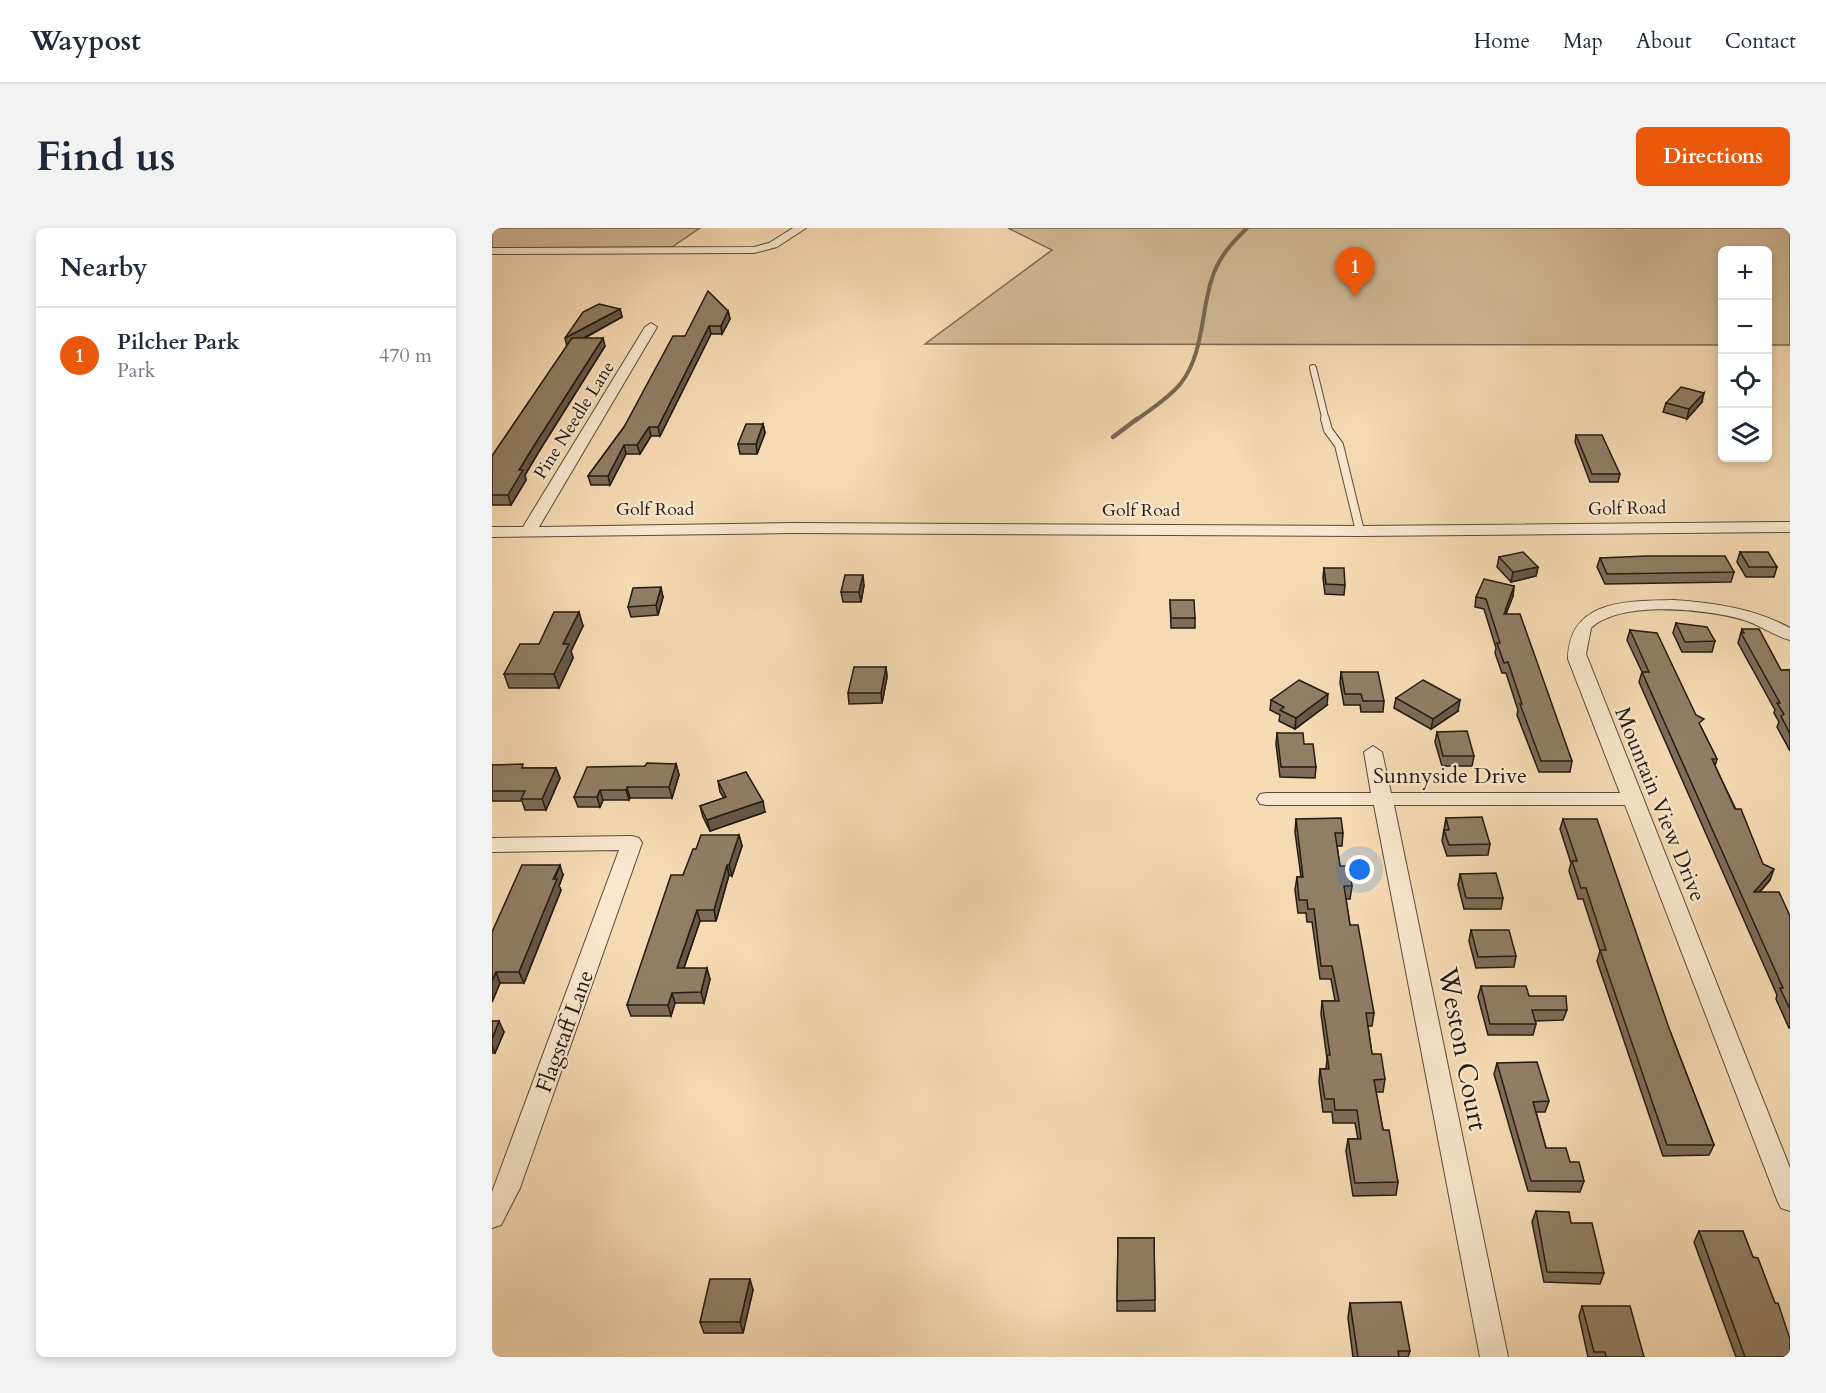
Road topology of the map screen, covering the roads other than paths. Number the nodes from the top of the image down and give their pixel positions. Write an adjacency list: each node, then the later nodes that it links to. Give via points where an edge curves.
1 (801, 228): 2 (street, via 773,245 754,250)
2 (492, 251)
3 (651, 327): 8 (street, Pine Needle Lane)
4 (1313, 368): 6 (lane, via 1328,430 1339,445)
5 (1790, 527): 6 (street, Golf Road)
6 (1360, 531): 8 (street, Golf Road, via 781,528)
7 (492, 532): 8 (street, Golf Road)
8 (528, 532)
9 (1790, 635): 13 (street, Mountain View Drive, via 1761,620 1696,606 1616,610 1589,621 1577,638 1577,659)
10 (1373, 752): 12 (street, Weston Court)
11 (1267, 799): 12 (street, Sunnyside Drive)
12 (1382, 799): 13 (street, Sunnyside Drive); 17 (street, Weston Court)
13 (1634, 799): 15 (street, Mountain View Drive)
14 (492, 845): 16 (street, Flagstaff Lane, via 632,843 507,1188)
15 (1790, 1200)
16 (492, 1217)
17 (1494, 1357)

